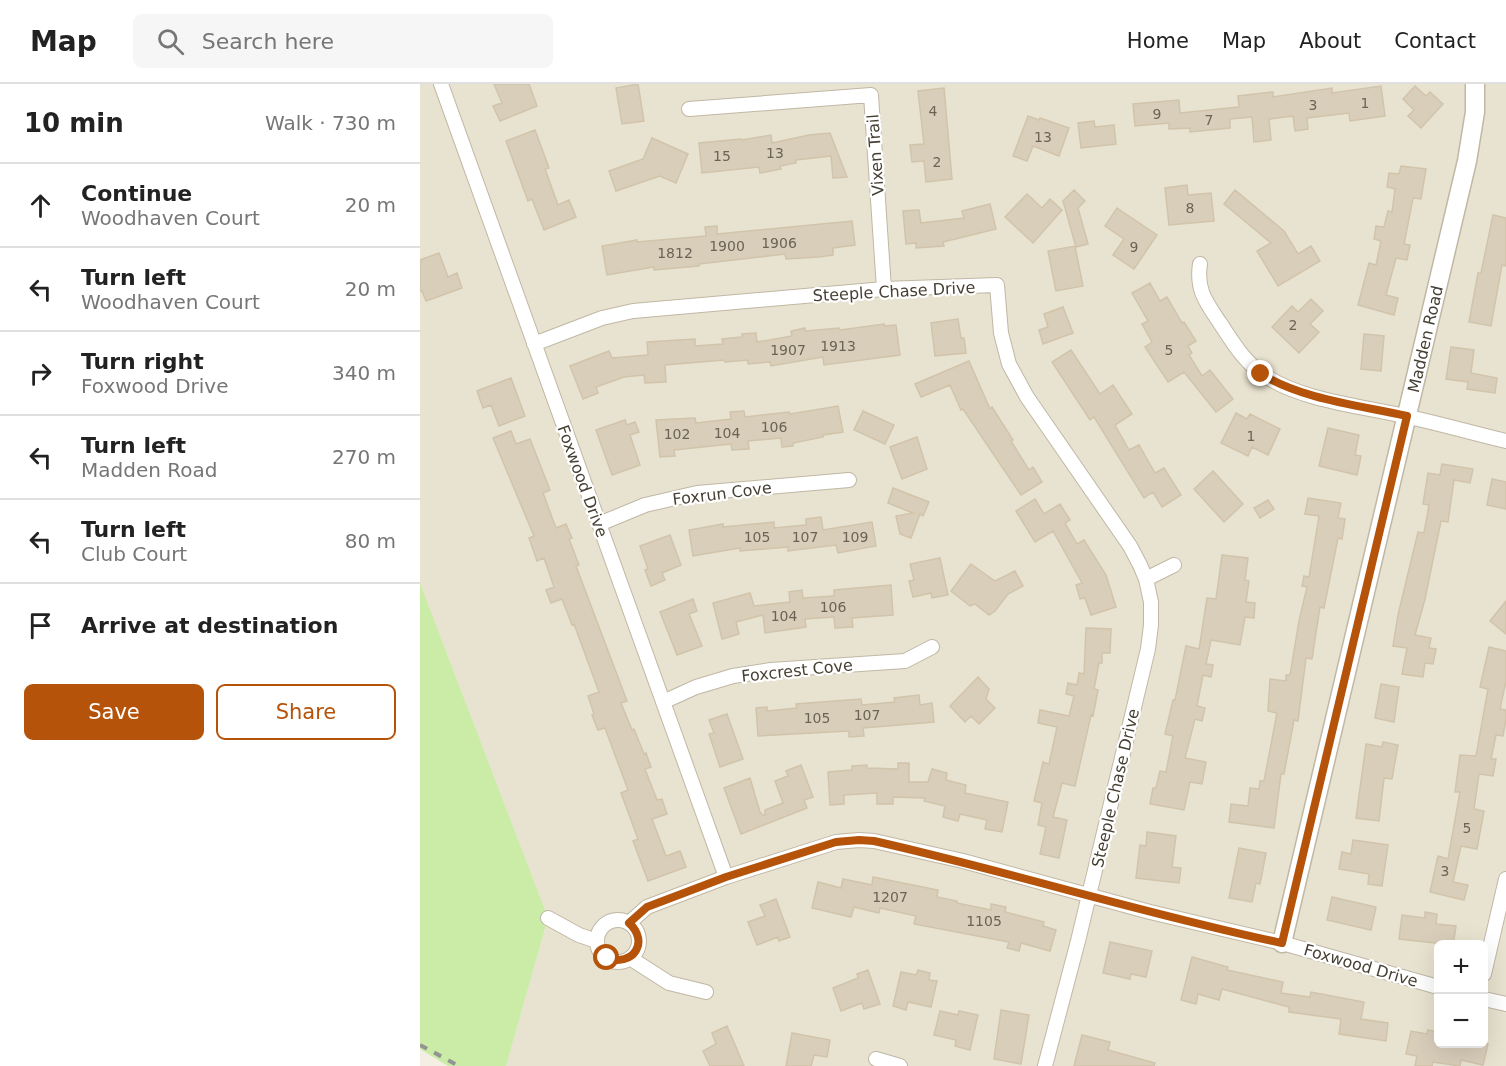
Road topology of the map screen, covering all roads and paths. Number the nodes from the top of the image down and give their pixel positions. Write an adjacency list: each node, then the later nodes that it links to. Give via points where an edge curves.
1 (441, 84): 6 (street, Foxwood Drive)
2 (1475, 84): 7 (street, Madden Road, via 1467,161)
3 (689, 109): 5 (street, Vixen Trail, via 871,95)
4 (1200, 264): 7 (street, via 1198,279 1203,297 1236,348 1261,374 1300,393)
5 (884, 289): 6 (street, Steeple Chase Drive, via 633,311 602,318); 12 (street, Steeple Chase Drive, via 997,285 1005,354 1016,378 1130,546)
6 (534, 344): 10 (street, Foxwood Drive)
7 (1407, 416): 8 (street); 21 (street, Madden Road)
8 (1506, 441)
9 (849, 480): 10 (street, Foxrun Cove, via 697,493 645,505)
10 (599, 524): 14 (street, Foxwood Drive)
11 (1174, 565): 12 (street)
12 (1146, 579): 17 (street, Steeple Chase Drive, via 1151,625 1148,649)
13 (932, 647): 14 (street, Foxcrest Cove, via 905,661 733,676)
14 (663, 702): 15 (street, Foxwood Drive)
15 (726, 877): 17 (street, Foxwood Drive, via 822,846 859,840 963,861); 19 (street, Foxwood Drive, via 647,907)
16 (1506, 879): 22 (street)
17 (1089, 895): 21 (street, Foxwood Drive); 30 (street, Steeple Chase Drive)
18 (548, 918): 20 (street)
19 (629, 923): 20 (street, via 613,920 604,925); 23 (street, via 639,940)
20 (597, 940): 23 (street, via 598,948 607,958 616,962)
21 (1282, 943): 24 (street, Foxwood Drive)
22 (1488, 957)
23 (630, 958): 25 (street, via 669,983)
24 (1434, 986)
25 (706, 992)
26 (1488, 1000): 27 (street)
27 (1506, 1004)
28 (876, 1059): 29 (street)
29 (900, 1066)
30 (1045, 1066)

